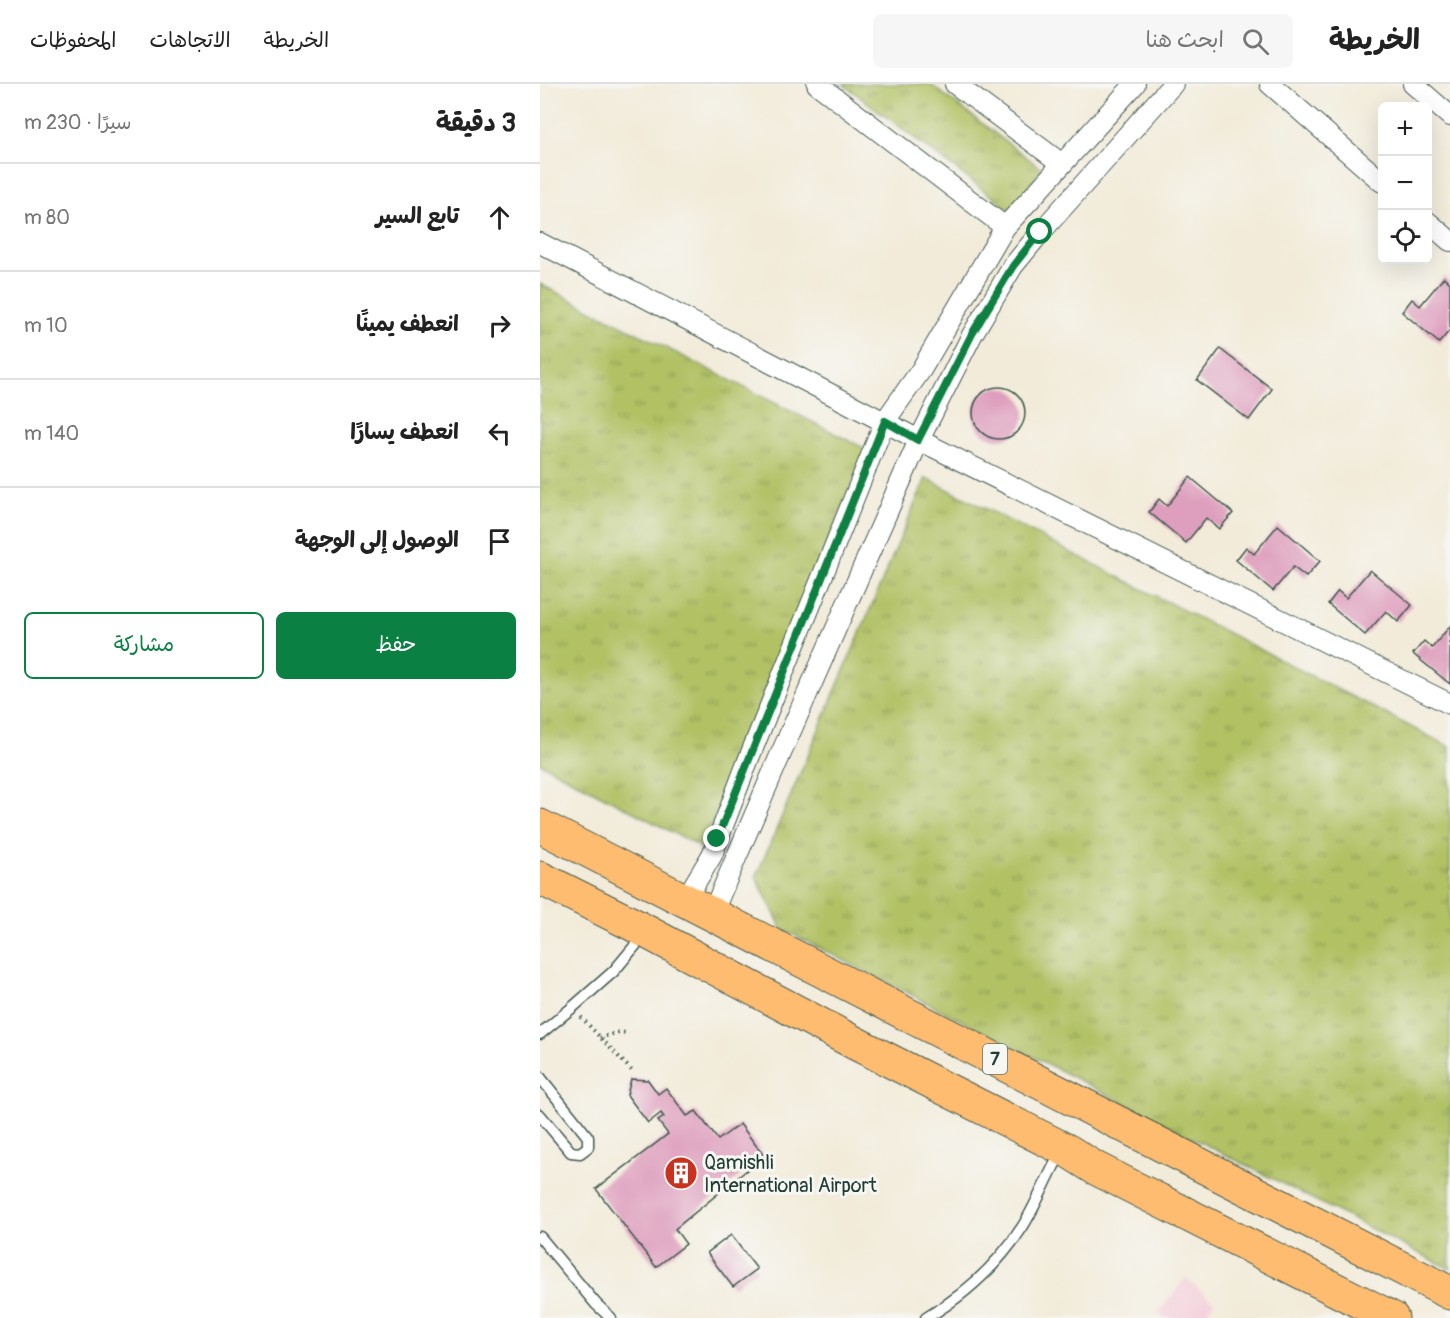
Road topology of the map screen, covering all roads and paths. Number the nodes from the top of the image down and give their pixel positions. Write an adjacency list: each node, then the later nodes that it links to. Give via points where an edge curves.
1 (817, 84): 11 (street)
2 (955, 84): 8 (street)
3 (1135, 84): 8 (street)
4 (1173, 84): 15 (street, via 1013,266 972,334)
5 (1270, 84): 9 (street)
6 (1413, 84): 7 (street)
7 (1450, 116)
8 (1062, 164): 11 (street)
9 (1378, 179)
10 (1432, 226): 12 (street)
11 (1005, 227): 14 (street, via 921,370)
12 (1450, 242)
13 (540, 243): 14 (street)
14 (885, 421): 15 (street); 19 (street, via 712,855)
15 (918, 440): 16 (street); 19 (street, via 779,758)
16 (1450, 704)
17 (540, 826): 19 (highway, 7)
18 (540, 878): 20 (highway)
19 (686, 901): 20 (highway); 30 (highway, 7)
20 (646, 933): 21 (lane, via 614,971); 28 (highway)
21 (573, 1007): 23 (lane); 24 (path)
22 (628, 1033): 24 (path)
23 (540, 1034)
24 (600, 1038): 25 (path)
25 (634, 1073)
26 (540, 1077): 27 (lane, via 588,1137 588,1147 580,1153 571,1152)
27 (540, 1116)
28 (1068, 1151): 32 (lane, via 1057,1160 1024,1225 988,1272); 33 (highway)
29 (540, 1237): 31 (lane)
30 (1450, 1293)
31 (611, 1318)
32 (926, 1318)
33 (1392, 1318)

